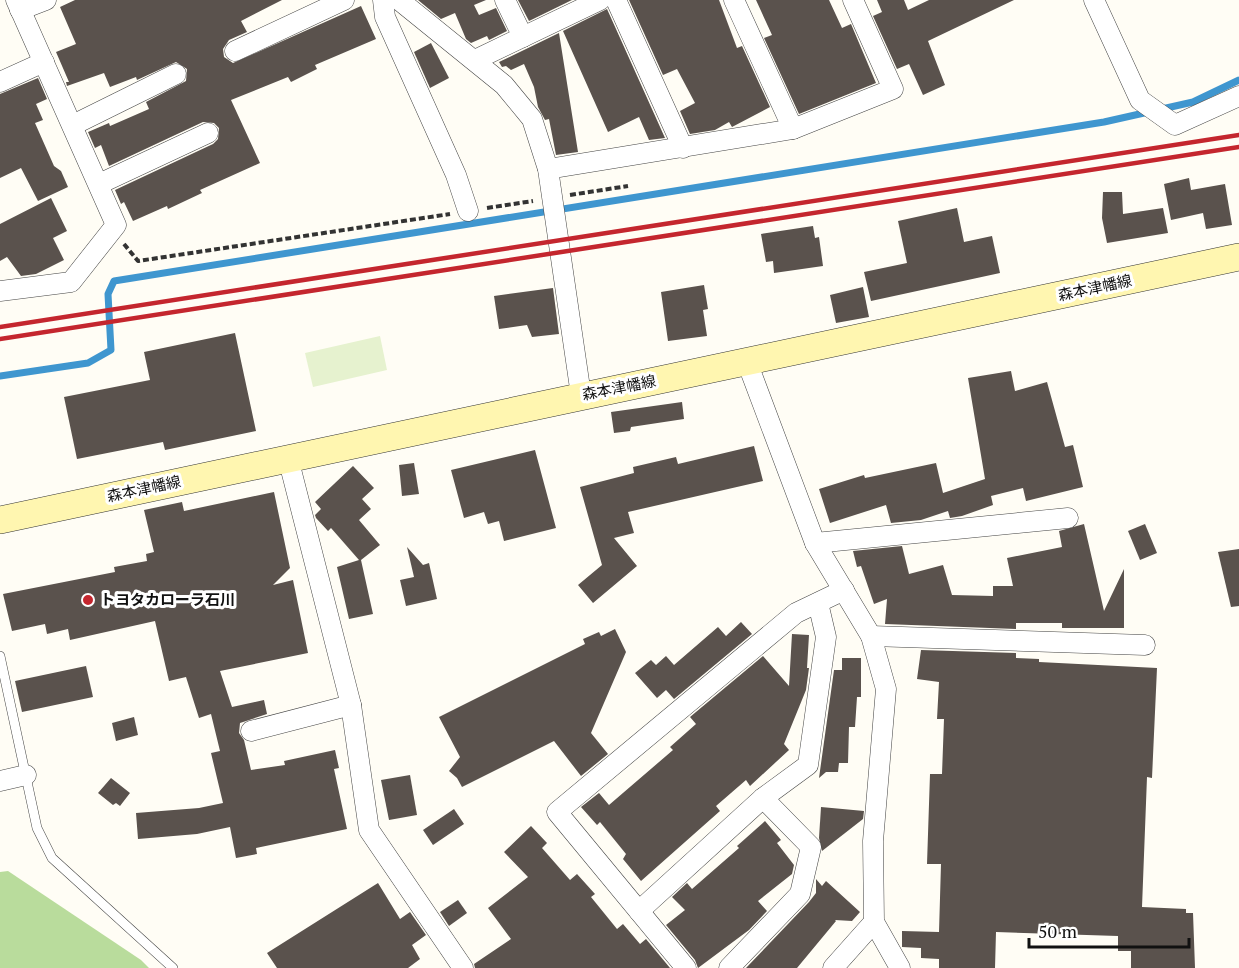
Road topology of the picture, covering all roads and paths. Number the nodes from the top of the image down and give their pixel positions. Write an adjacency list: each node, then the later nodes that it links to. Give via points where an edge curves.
1 (46, 0): 11 (street)
2 (344, 0): 13 (street)
3 (382, 0): 27 (street, via 385,17 456,175)
4 (399, 0): 14 (street)
5 (505, 0): 12 (street)
6 (600, 0): 12 (street)
7 (616, 0): 22 (street)
8 (734, 0): 20 (street)
9 (853, 0): 20 (street, via 893,89)
10 (1094, 0): 18 (street, via 1140,100 1175,125)
11 (18, 5): 15 (street)
12 (523, 37): 14 (street)
13 (235, 51)
14 (475, 60): 23 (street, via 504,85 532,119)
15 (44, 62): 17 (street); 19 (street)
16 (176, 74): 19 (street)
17 (0, 82)
18 (1239, 96)
19 (73, 125): 24 (street)
20 (793, 129): 22 (street)
21 (207, 133): 24 (street)
22 (683, 148): 23 (street)
23 (548, 169): 26 (street)
24 (99, 184): 28 (street, via 116,225)
25 (628, 186): 26 (path)
26 (552, 198): 27 (path); 32 (street)
27 (468, 211): 28 (path, via 138,261)
28 (112, 230): 30 (street, via 71,282)
29 (1239, 257): 31 (main road, 森本津幡線)
30 (0, 291)
31 (747, 362): 32 (main road, 森本津幡線); 36 (street)
32 (581, 395): 33 (main road, 森本津幡線)
33 (288, 458): 35 (main road, 森本津幡線); 42 (street)
34 (1068, 518): 36 (street)
35 (0, 520)
36 (815, 543): 37 (street)
37 (844, 590): 38 (street); 39 (street)
38 (819, 603): 46 (street, via 826,637 808,765); 47 (street, via 795,613 557,812)
39 (871, 636): 40 (street); 48 (street, via 886,689 873,841)
40 (1145, 645)
41 (0, 656): 44 (lane)
42 (351, 705): 43 (street); 50 (street, via 369,830)
43 (251, 731)
44 (26, 775): 45 (street); 49 (lane, via 37,828 52,858)
45 (0, 781)
46 (763, 798): 47 (street); 52 (street, via 810,847 800,894)
47 (639, 911): 51 (street)
48 (874, 922): 53 (street); 54 (street)
49 (172, 968)
50 (463, 968)
51 (686, 968)
52 (729, 968)
53 (833, 968)
54 (900, 968)

